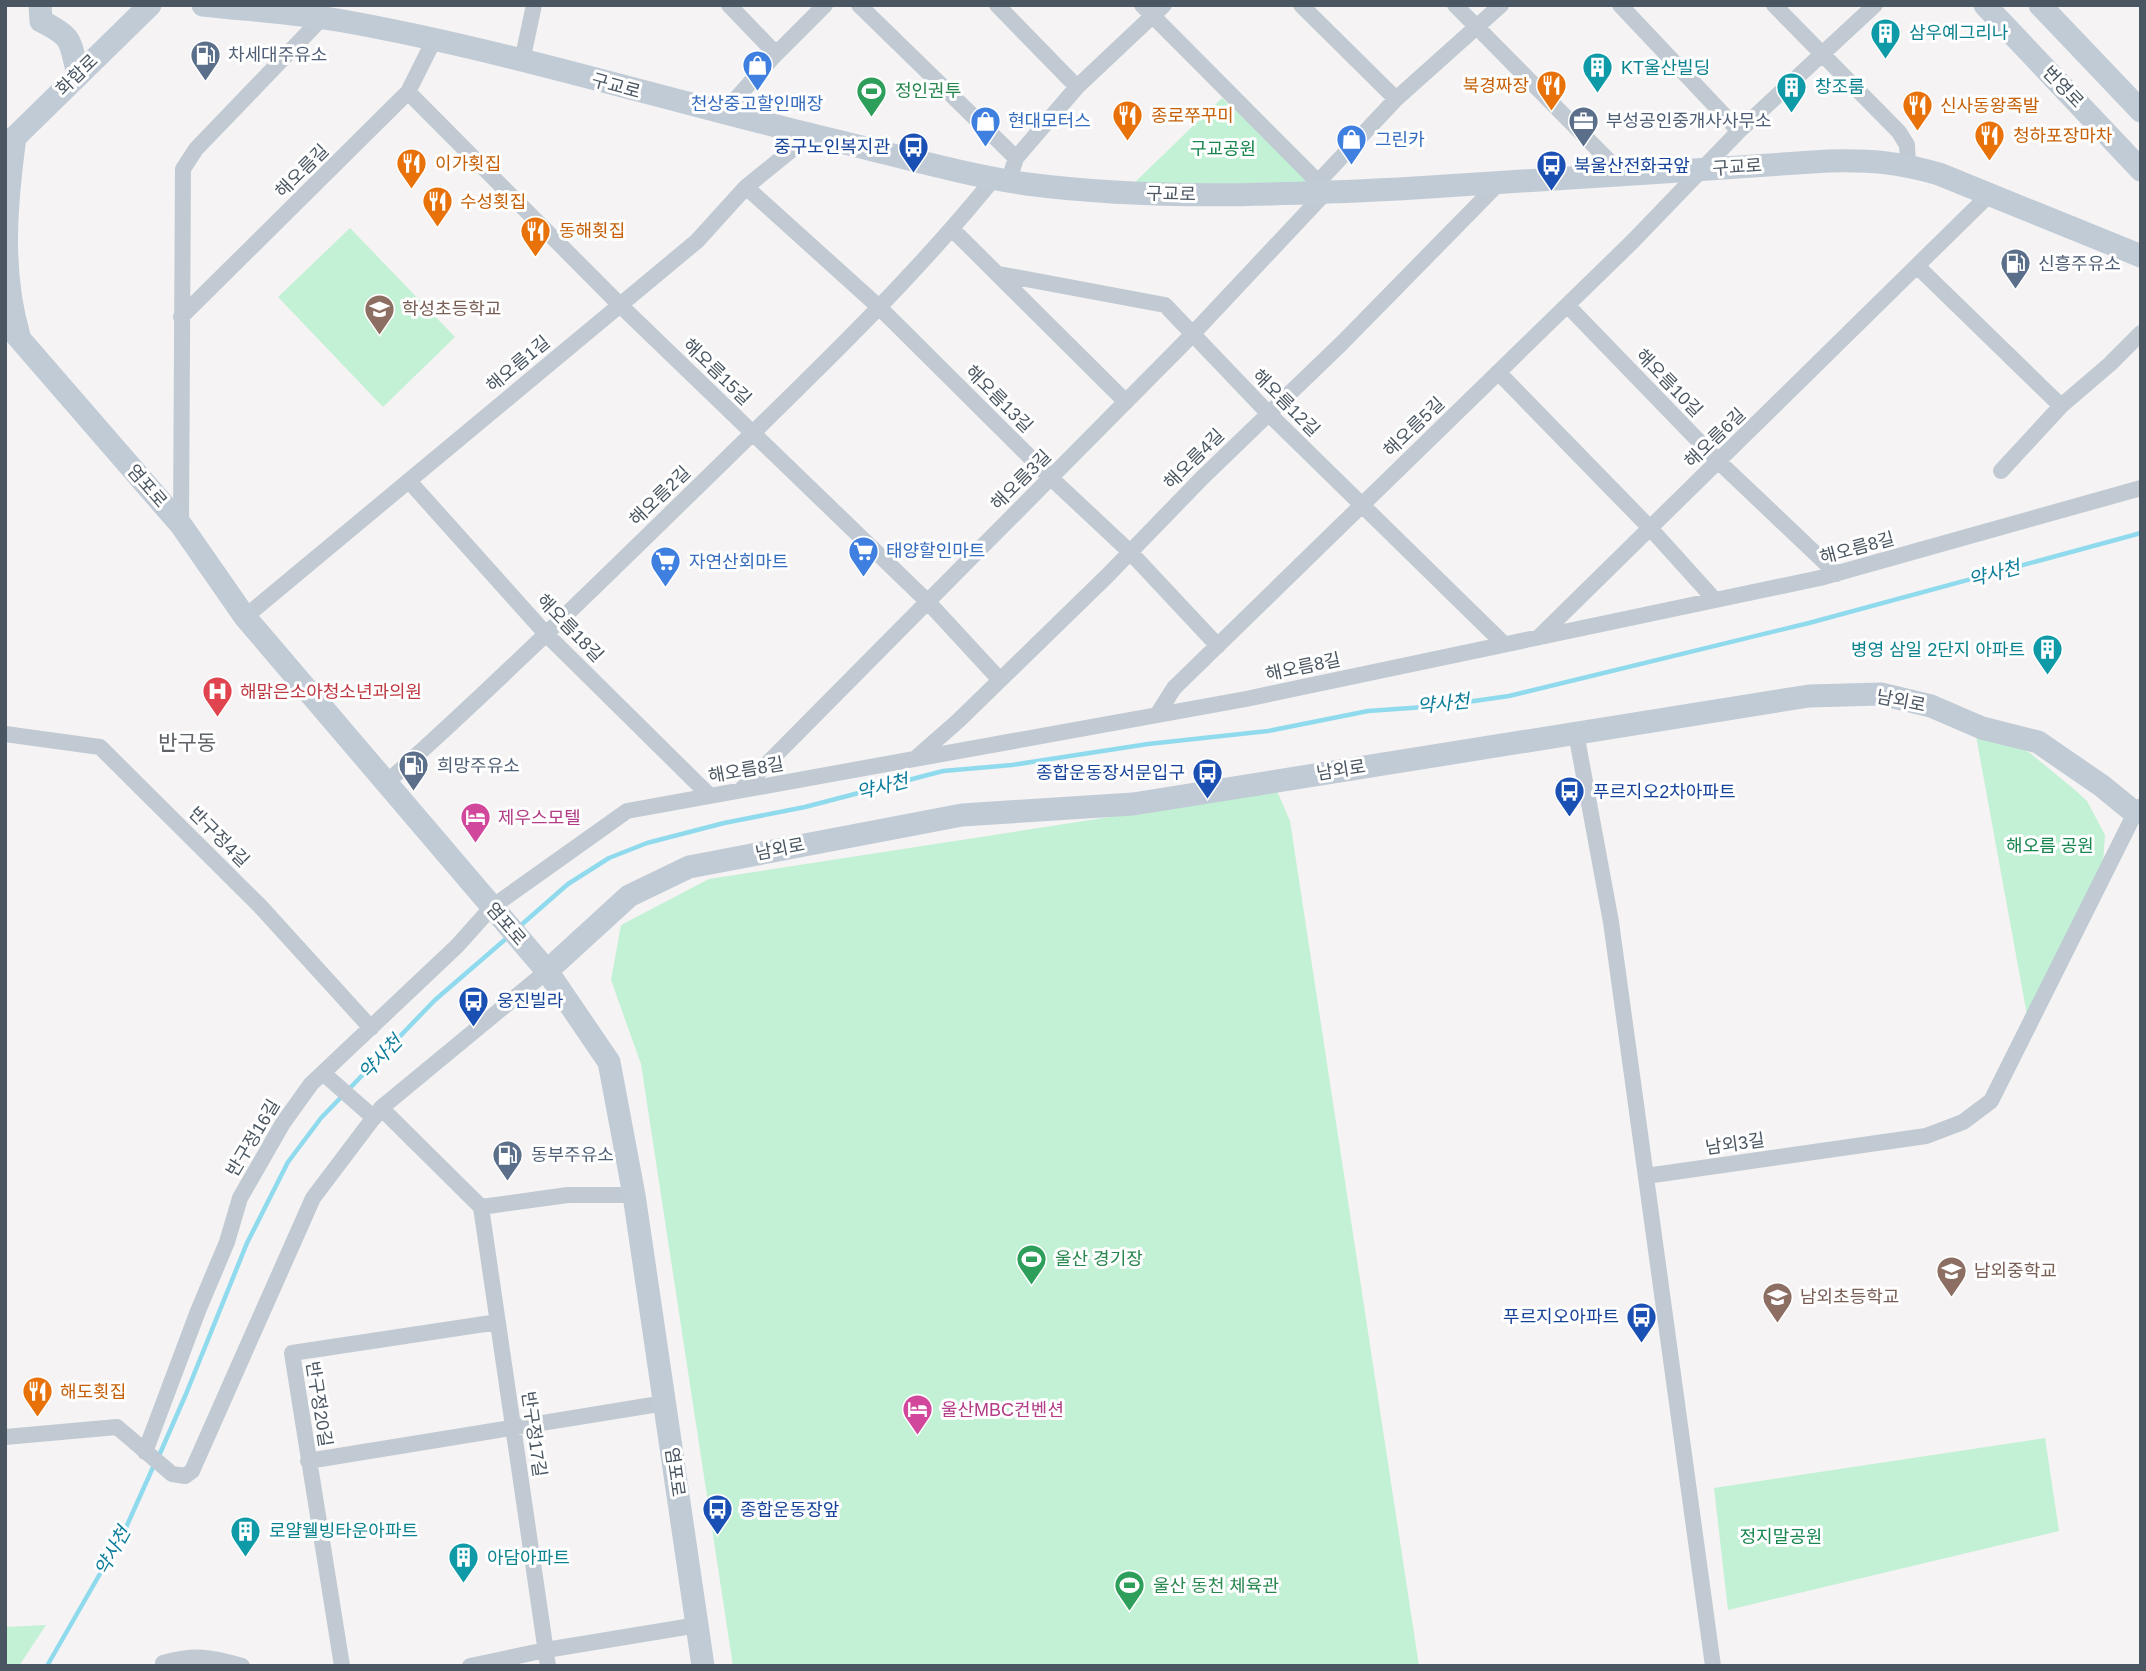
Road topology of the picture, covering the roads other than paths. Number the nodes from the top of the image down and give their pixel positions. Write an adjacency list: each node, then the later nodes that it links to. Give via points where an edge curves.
1 (40, 5): 25 (main road, via 41,21 71,42)
2 (150, 5): 25 (main road, 화합로)
3 (203, 5): 17 (main road, 구교로)
4 (534, 5): 24 (street)
5 (729, 5): 22 (street)
6 (825, 5): 22 (street)
7 (859, 5): 37 (street)
8 (997, 5): 26 (street)
9 (1301, 5): 28 (street)
10 (1455, 5): 20 (street)
11 (1501, 5): 20 (street, 해오름3길)
12 (1620, 5): 31 (street)
13 (1774, 5): 23 (street)
14 (1875, 5): 23 (street, 해오름5길)
15 (1985, 5): 36 (main road, 번영로)
16 (2040, 5): 29 (main road)
17 (231, 7): 19 (main road, 구교로)
18 (1153, 9): 26 (street, 해오름2길); 41 (street)
19 (335, 14): 21 (main road, 구교로); 50 (street, via 196,149 183,169)
20 (1477, 28): 28 (street, 해오름3길); 38 (street)
21 (434, 40): 24 (main road, 구교로); 27 (street, 해오름길)
22 (776, 54): 30 (street)
23 (1821, 54): 31 (street, 해오름5길); 34 (street, via 1899,132 1907,145)
24 (523, 61): 30 (main road, 구교로)
25 (78, 74): 33 (main road, 화합로)
26 (1077, 87): 37 (street, 해오름2길)
27 (408, 92): 47 (street, 해오름15길); 50 (street, 해오름길)
28 (1396, 99): 41 (street, 해오름3길)
29 (2141, 111)
30 (723, 113): 32 (main road, 구교로)
31 (1739, 131): 35 (street, 해오름5길)
32 (810, 135): 37 (main road, 구교로); 40 (street, 해오름1길)
33 (8, 142): 53 (main road, via 6,255)
34 (1908, 165): 35 (main road, 구교로, via 1877,160); 42 (main road, 구교로)
35 (1700, 169): 38 (main road, 구교로); 48 (street, 해오름5길)
36 (2141, 170)
37 (1006, 172): 41 (main road, 구교로, via 1097,191 1166,195); 43 (street, 해오름2길)
38 (1623, 175): 39 (main road, 구교로)
39 (1498, 184): 41 (main road, 구교로); 58 (street, 해오름4길)
40 (746, 187): 47 (street, 해오름1길, via 696,241); 49 (street, 해오름13길)
41 (1322, 187): 54 (street, 해오름3길)
42 (1991, 193): 44 (main road, 구교로); 45 (street, 해오름6길)
43 (953, 230): 46 (street); 49 (street, 해오름2길)
44 (2137, 252)
45 (1917, 266): 57 (street); 60 (street, 해오름6길)
46 (999, 274): 54 (street, 해오름12길, via 1165,305); 56 (street)
47 (620, 305): 59 (street, 해오름15길); 63 (street, 해오름1길)
48 (1567, 305): 55 (street, 해오름5길); 60 (street, 해오름10길)
49 (880, 309): 59 (street, 해오름2길); 62 (street, 해오름13길)
50 (181, 317): 66 (street)
51 (5, 321): 53 (main road, 염포로)
52 (2141, 333): 57 (street)
53 (13, 335): 66 (main road, 염포로)
54 (1192, 335): 56 (street, 해오름3길); 58 (street, 해오름12길)
55 (1498, 372): 65 (street, 해오름5길); 67 (street)
56 (1126, 402): 62 (street, 해오름3길)
57 (2061, 406): 61 (street)
58 (1269, 414): 65 (street, 해오름12길); 68 (street, 해오름4길)
59 (752, 433): 71 (street, 해오름15길); 73 (street, 해오름2길)
60 (1718, 461): 67 (street, 해오름6길); 69 (street, 해오름10길)
61 (2001, 471)
62 (1051, 478): 68 (street, 해오름13길); 71 (street, 해오름3길)
63 (409, 481): 72 (street, 해오름1길); 73 (street, 해오름18길)
64 (2141, 488): 69 (street, 해오름8길)
65 (1363, 505): 75 (street, 해오름12길); 76 (street, 해오름5길)
66 (181, 525): 72 (main road, 염포로)
67 (1650, 528): 70 (street); 74 (street, 해오름6길)
68 (1130, 552): 76 (street, 해오름13길); 77 (street, 해오름4길)
69 (1837, 574): 70 (street, 해오름8길)
70 (1715, 600): 74 (street, 해오름8길)
71 (928, 602): 77 (street, 해오름15길); 83 (street, 해오름3길)
72 (245, 617): 82 (main road, 염포로)
73 (546, 634): 82 (street, 해오름2길); 84 (street, 해오름18길)
74 (1539, 637): 75 (street, 해오름8길)
75 (1504, 644): 78 (street, 해오름8길)
76 (1219, 646): 78 (street, 해오름5길, via 1174,688)
77 (1000, 680): 81 (street, 해오름4길)
78 (1157, 715): 81 (street, 해오름8길)
79 (1576, 733): 85 (main road, 남외로, via 1809,696 1881,694 2038,742); 87 (main road, 남외로, via 1133,804 962,815 689,867 629,896); 91 (street, via 1611,922)
80 (5, 734): 88 (street, 반구정4길, via 100,747 260,906)
81 (915, 759): 83 (street, 해오름8길)
82 (386, 783): 86 (main road, 염포로)
83 (741, 790): 84 (street, 해오름8길)
84 (710, 796): 86 (street, 해오름8길, via 627,811)
85 (2138, 812): 91 (street, 남외3길, via 1991,1101 1963,1122 1926,1136)
86 (492, 907): 87 (main road, 염포로); 88 (street, 반구정16길)
87 (547, 971): 90 (street); 92 (main road, 염포로, via 609,1062)
88 (371, 1028): 89 (street, 반구정16길)
89 (323, 1073): 90 (street); 98 (street, 반구정16길, via 283,1123 240,1198 228,1242)
90 (378, 1113): 93 (street); 98 (street, via 313,1198 196,1466 185,1476 172,1474)
91 (1646, 1176): 107 (street)
92 (634, 1195): 93 (street, via 568,1195); 95 (main road, 염포로)
93 (481, 1207): 94 (street, 반구정17길)
94 (498, 1322): 96 (street, 반구정17길); 99 (street, 반구정20길, via 292,1353)
95 (665, 1403): 96 (street); 100 (main road, 염포로)
96 (514, 1429): 99 (street); 101 (street, 반구정17길)
97 (5, 1437): 98 (street, via 117,1427)
98 (145, 1452)
99 (308, 1461): 104 (street, 반구정20길)
100 (698, 1625): 101 (street); 106 (main road, 염포로)
101 (547, 1658): 105 (street)
102 (163, 1663): 103 (street, via 195,1656)
103 (242, 1666)
104 (342, 1666)
105 (470, 1666)
106 (704, 1666)
107 (1713, 1666)

